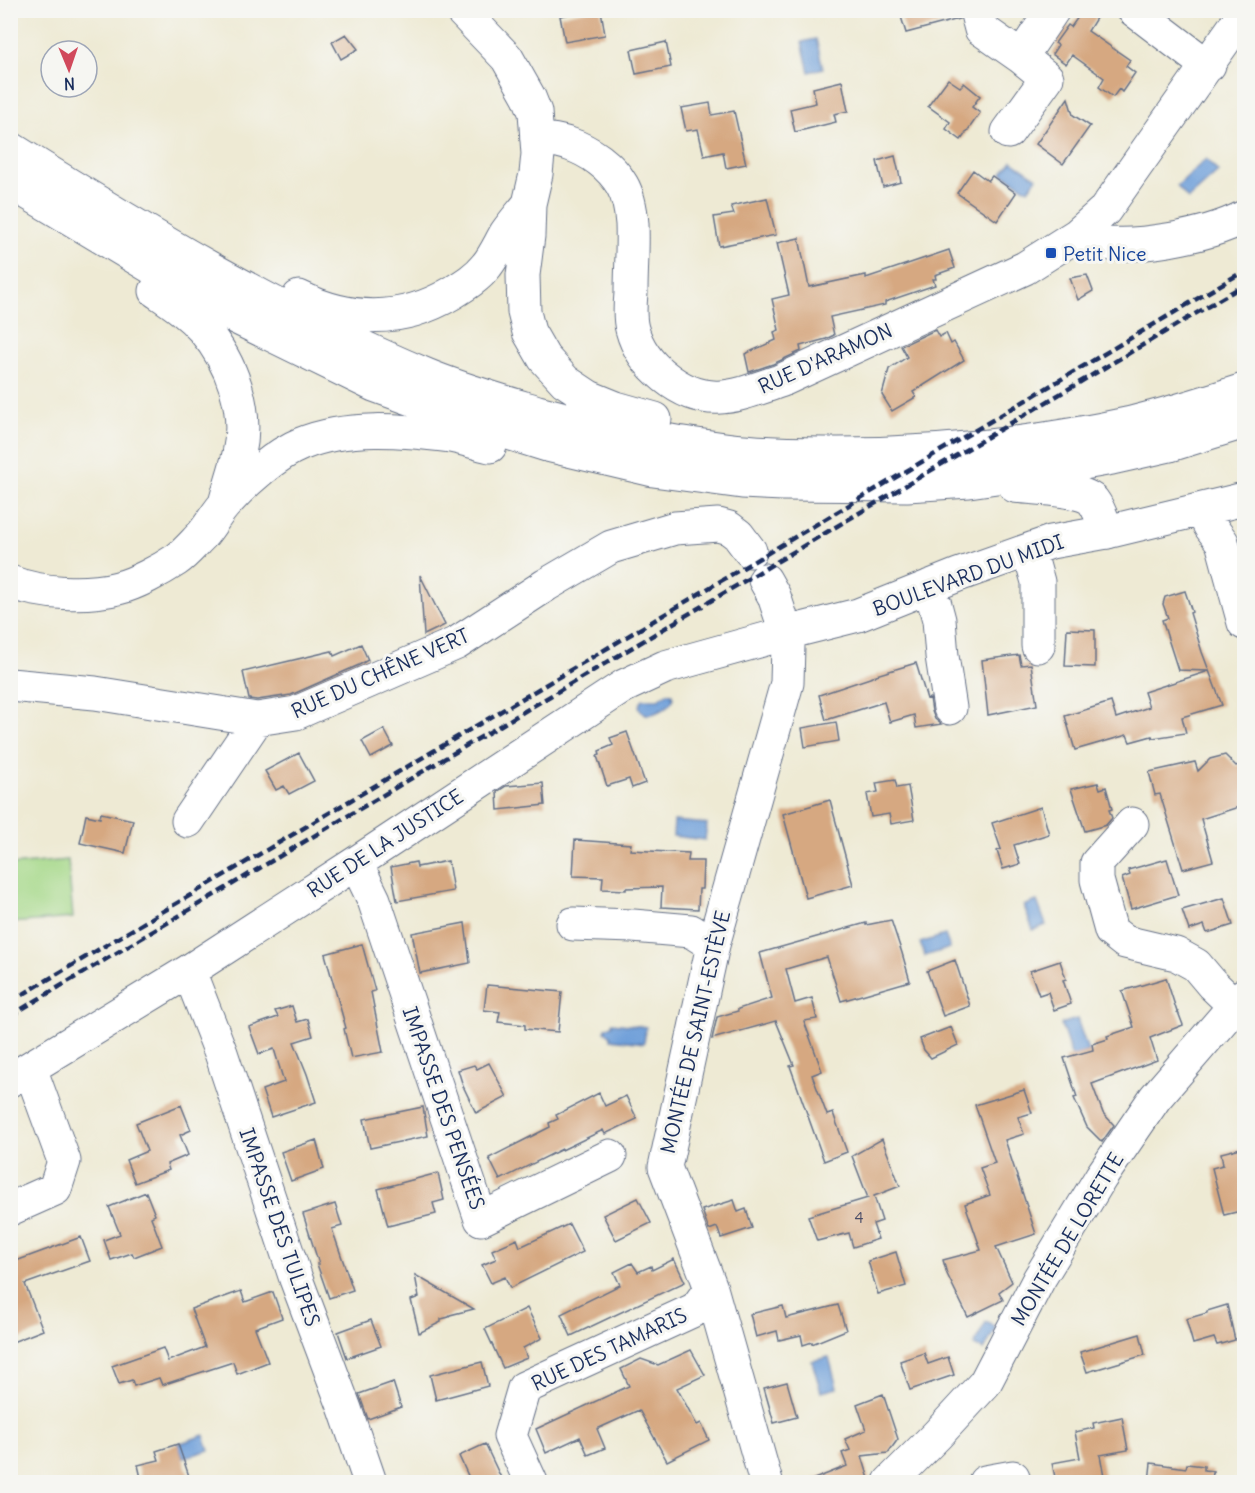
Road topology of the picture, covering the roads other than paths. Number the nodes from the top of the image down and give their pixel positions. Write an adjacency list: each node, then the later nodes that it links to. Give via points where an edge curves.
1 (461, 10): 9 (street, via 507,58 535,112)
2 (976, 10): 6 (street, via 981,29)
3 (1053, 10): 6 (street)
4 (1134, 10): 7 (street)
5 (1245, 13): 7 (street, RUE D'ARAMON)
6 (1022, 57): 8 (street, via 1047,78)
7 (1209, 65): 15 (street, RUE D'ARAMON, via 1105,210)
8 (1008, 132)
9 (537, 138): 13 (street, via 536,174); 15 (street, RUE D'ARAMON, via 568,144 587,153 608,167 622,186 630,207 632,329 655,369 673,384 696,395 720,398 780,381 1025,268)
10 (10, 147): 13 (street, via 290,293 318,306 350,314 381,316 411,311 439,301 467,284 487,265); 18 (street, via 198,262 330,333 429,377 578,423 646,437 728,450)
11 (10, 182): 19 (street, via 233,316 374,385 492,428)
12 (10, 186): 22 (street, via 181,308 217,350 234,382 242,424 239,453)
13 (529, 204): 18 (street, via 523,275 525,312 530,332 544,358 565,381 589,397 656,419)
14 (1245, 217): 15 (street, via 1230,225 1171,240 1118,245)
15 (1077, 236)
16 (1245, 390): 18 (street, via 1077,434 998,445)
17 (1245, 422): 20 (street, via 1112,458)
18 (856, 454)
19 (607, 459): 20 (street, via 653,470 742,482 907,485); 22 (street, via 534,456 451,436 368,430 336,433 282,453)
20 (969, 481): 24 (street, via 1077,493 1092,499)
21 (1245, 499): 23 (street, BOULEVARD DU MIDI)
22 (225, 504): 28 (street, via 177,560 119,588 55,592)
23 (1203, 510): 24 (street, BOULEVARD DU MIDI); 30 (street, via 1222,542)
24 (1107, 532): 25 (street, BOULEVARD DU MIDI)
25 (1029, 550): 29 (street, BOULEVARD DU MIDI); 32 (street, via 1038,582)
26 (750, 551): 35 (street, RUE DU CHÊNE VERT, via 738,535 718,525 675,528 611,547 457,643 296,713)
27 (765, 580): 31 (street)
28 (10, 582)
29 (930, 586): 31 (street, BOULEVARD DU MIDI, via 858,615); 34 (street, via 939,620)
30 (1245, 623)
31 (785, 633): 38 (street, RUE DE LA JUSTICE, via 665,668 624,686); 40 (street, MONTÉE DE SAINT-ESTÈVE, via 787,683)
32 (1038, 646)
33 (10, 685): 35 (street, RUE DU CHÊNE VERT, via 94,693)
34 (950, 708)
35 (257, 719): 36 (street)
36 (188, 821)
37 (1132, 824): 42 (street, via 1097,863 1097,880 1111,931 1125,942 1176,954 1196,965 1212,984)
38 (356, 863): 41 (street, RUE DE LA JUSTICE); 44 (street, IMPASSE DES PENSÉES, via 374,900 481,1219)
39 (573, 924): 40 (street, via 691,931)
40 (713, 945): 46 (street, MONTÉE DE SAINT-ESTÈVE, via 664,1167)
41 (189, 971): 43 (street, RUE DE LA JUSTICE); 47 (street, IMPASSE DES TULIPES)
42 (1240, 1000): 50 (street, MONTÉE DE LORETTE, via 1155,1098 1101,1177 1039,1280 985,1383)
43 (20, 1074): 45 (street, via 64,1161 55,1189)
44 (610, 1156)
45 (10, 1209)
46 (711, 1288): 48 (street, RUE DES TAMARIS, via 696,1309 524,1388 510,1436); 49 (street, MONTÉE DE SAINT-ESTÈVE)
47 (370, 1482)
48 (531, 1482)
49 (766, 1482)
50 (890, 1482)

